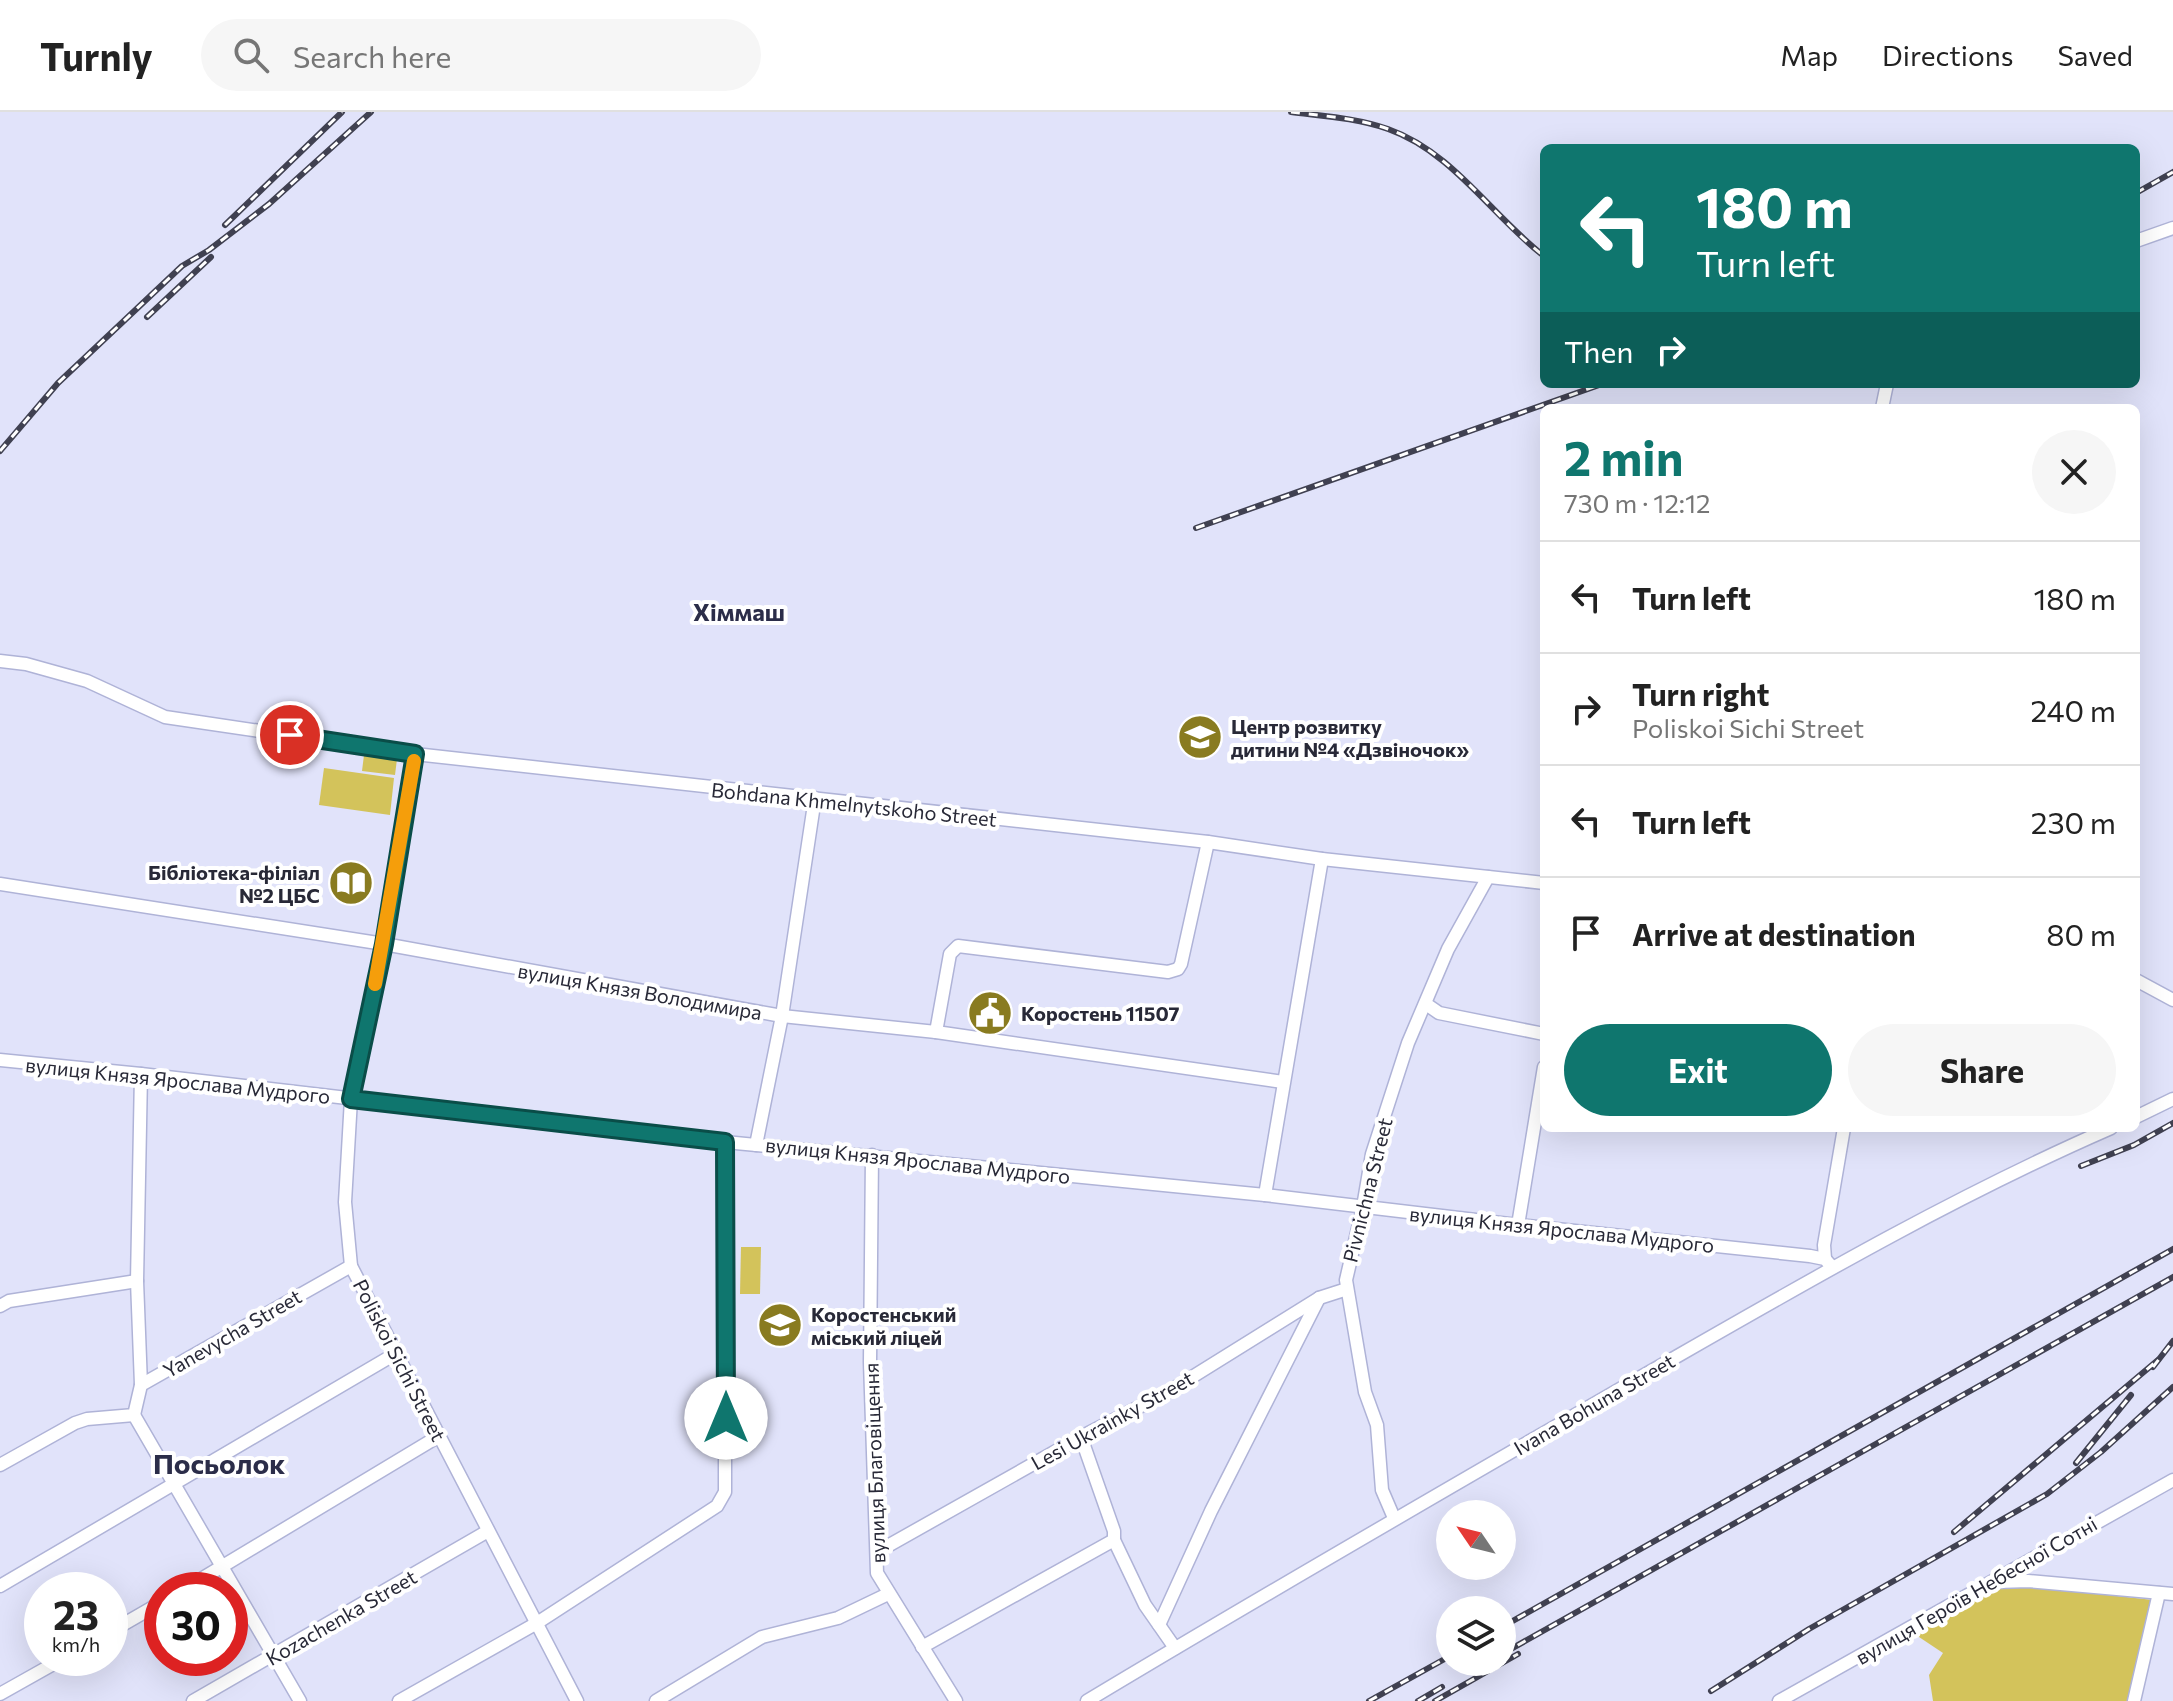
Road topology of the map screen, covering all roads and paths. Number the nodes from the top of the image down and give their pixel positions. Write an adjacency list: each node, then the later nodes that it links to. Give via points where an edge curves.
1 (2173, 228): 2 (street)
2 (2140, 240)
3 (0, 661): 4 (street, Bohdana Khmelnytskoho Street, via 87,681 165,717)
4 (415, 754): 5 (street, Bohdana Khmelnytskoho Street); 11 (street, Poliskoi Sichi Street)
5 (815, 798): 6 (street, Bohdana Khmelnytskoho Street); 15 (street)
6 (1208, 842): 7 (street, Bohdana Khmelnytskoho Street); 16 (street, via 1178,969 1168,972 958,946 950,954)
7 (1322, 859): 8 (street, Bohdana Khmelnytskoho Street); 20 (street)
8 (1488, 877): 9 (street, Bohdana Khmelnytskoho Street); 14 (street, Pivnichna Street, via 1448,949)
9 (1540, 883)
10 (0, 884): 11 (street, вулиця Князя Володимира)
11 (384, 944): 15 (street, вулиця Князя Володимира); 22 (street, Poliskoi Sichi Street)
12 (2140, 982): 13 (street)
13 (2173, 1000)
14 (1426, 1004): 17 (street, via 1439,1013); 31 (street, Pivnichna Street, via 1372,1154)
15 (782, 1016): 16 (street, вулиця Князя Володимира); 28 (street)
16 (936, 1032): 20 (street, вулиця Князя Володимира)
17 (1540, 1033)
18 (0, 1060): 19 (street, вулиця Князя Ярослава Мудрого)
19 (141, 1074): 22 (street, вулиця Князя Ярослава Мудрого); 35 (street)
20 (1283, 1082): 30 (street)
21 (1540, 1091): 32 (street)
22 (351, 1099): 27 (street, вулиця Князя Ярослава Мудрого); 34 (street, Poliskoi Sichi Street, via 345,1202)
23 (2173, 1099): 24 (street)
24 (2140, 1115)
25 (1843, 1132): 33 (street, via 1824,1245)
26 (2102, 1132): 33 (street, Ivana Bohuna Street)
27 (725, 1142): 28 (street, вулиця Князя Ярослава Мудрого); 58 (street, via 725,1492 717,1506)
28 (756, 1145): 29 (street, вулиця Князя Ярослава Мудрого)
29 (872, 1155): 30 (street, вулиця Князя Ярослава Мудрого); 50 (street, вулиця Благовіщення, via 870,1362)
30 (1265, 1195): 31 (street, вулиця Князя Ярослава Мудрого)
31 (1363, 1207): 32 (street, вулиця Князя Ярослава Мудрого); 36 (street, Pivnichna Street)
32 (1518, 1225): 33 (street, вулиця Князя Ярослава Мудрого)
33 (1829, 1263): 47 (street, Ivana Bohuna Street)
34 (351, 1266): 39 (street, Poliskoi Sichi Street); 40 (street, Yanevycha Street)
35 (137, 1281): 38 (street); 40 (street)
36 (1347, 1289): 37 (street, Lesi Ukrainky Street); 47 (street, Pivnichna Street, via 1365,1392 1377,1425 1382,1490)
37 (1319, 1298): 43 (street, Lesi Ukrainky Street, via 1168,1392); 59 (street)
38 (0, 1306)
39 (395, 1354): 42 (street, Poliskoi Sichi Street); 46 (street)
40 (141, 1385): 41 (street, Yanevycha Street)
41 (134, 1415): 44 (street, via 75,1423); 46 (street)
42 (439, 1436): 48 (street, Poliskoi Sichi Street); 51 (street)
43 (1081, 1437): 49 (street); 50 (street, Lesi Ukrainky Street)
44 (0, 1465)
45 (2173, 1480): 53 (street, вулиця Героїв Небесної Сотні)
46 (173, 1484): 51 (street); 54 (street)
47 (1394, 1518): 61 (street, Ivana Bohuna Street)
48 (488, 1531): 58 (street, Poliskoi Sichi Street); 62 (street, Kozachenka Street)
49 (1114, 1540): 59 (street); 60 (street)
50 (877, 1552): 56 (street, вулиця Благовіщення, via 877,1573)
51 (222, 1567): 52 (street); 62 (street)
52 (214, 1572)
53 (1988, 1583): 55 (street, via 2028,1581); 72 (street, вулиця Героїв Небесної Сотні)
54 (0, 1586)
55 (2159, 1593): 57 (street); 73 (street)
56 (888, 1594): 60 (street, вулиця Благовіщення); 69 (street, via 838,1618 762,1637)
57 (2173, 1594)
58 (537, 1623): 67 (street); 68 (street, Poliskoi Sichi Street)
59 (1159, 1625): 61 (street)
60 (922, 1647): 70 (street, вулиця Благовіщення)
61 (1175, 1648): 71 (street, Ivana Bohuna Street)
62 (274, 1656): 65 (street, Kozachenka Street); 66 (street)
63 (32, 1676): 64 (street)
64 (0, 1694)
65 (193, 1701)
66 (300, 1701)
67 (399, 1701)
68 (577, 1701)
69 (656, 1701)
70 (956, 1701)
71 (1087, 1701)
72 (1779, 1701)
73 (2134, 1701)

